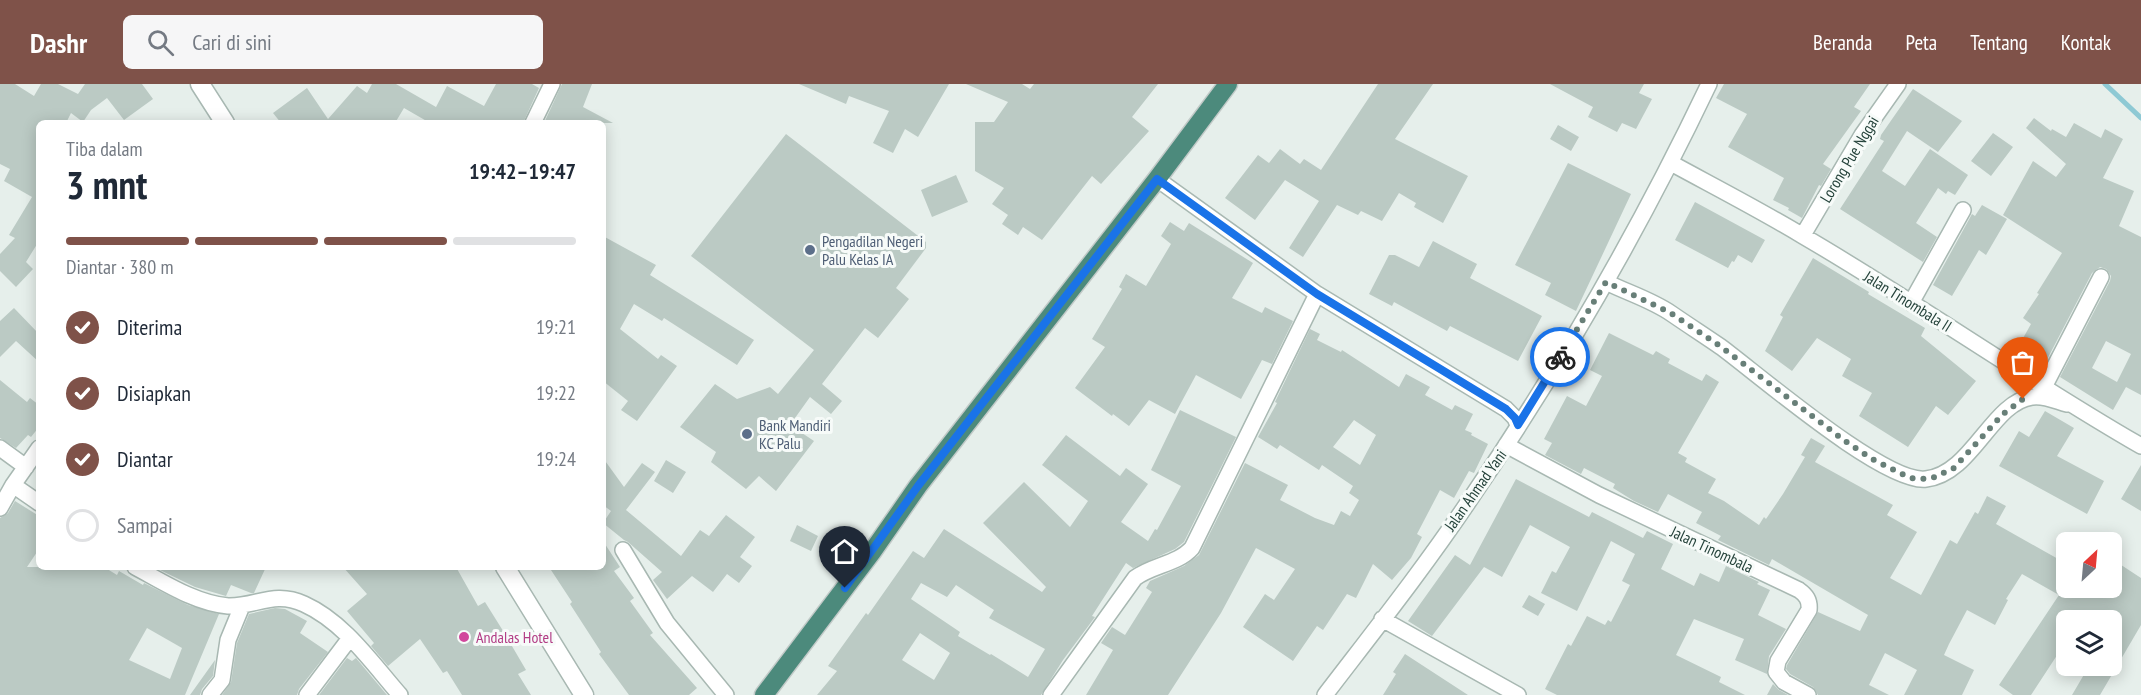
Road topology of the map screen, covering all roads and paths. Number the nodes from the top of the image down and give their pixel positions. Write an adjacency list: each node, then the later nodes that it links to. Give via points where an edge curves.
1 (200, 84): 6 (street)
2 (552, 84): 7 (street)
3 (1228, 84): 9 (highway)
4 (1709, 84): 8 (street, Jalan Ahmad Yani)
5 (1898, 84): 11 (street, Lorong Pue Nggai, via 1862,135)
6 (223, 120)
7 (534, 120)
8 (1671, 163): 11 (street, Jalan Tinombala II); 13 (street, Jalan Ahmad Yani)
9 (1157, 179): 14 (street); 38 (highway, via 918,486)
10 (1962, 210): 15 (street)
11 (1803, 236): 15 (street, Jalan Tinombala II)
12 (2101, 277): 16 (street)
13 (1606, 282): 17 (street, via 1669,312 1845,441 1910,478 1935,477 1954,468 2003,414 2023,399 2040,396); 18 (street, Jalan Ahmad Yani)
14 (1317, 294): 18 (street, via 1506,409); 39 (street, via 1192,548 1185,556 1135,578)
15 (1911, 303): 16 (street, Jalan Tinombala II)
16 (2043, 389): 17 (street, Jalan Tinombala II)
17 (2067, 404): 20 (street, Jalan Tinombala II)
18 (1518, 425): 19 (street, Jalan Ahmad Yani)
19 (1506, 445): 31 (street, Jalan Ahmad Yani); 42 (street, Jalan Tinombala, via 1599,495 1805,594 1809,609 1778,661 1776,672 1784,682)
20 (2141, 446)
21 (0, 448): 23 (street)
22 (36, 452): 23 (street)
23 (26, 467): 24 (street)
24 (13, 485): 25 (street); 26 (street)
25 (36, 501)
26 (0, 508)
27 (623, 550): 37 (street, via 667,623)
28 (141, 570): 30 (street, via 191,596)
29 (507, 570): 36 (street)
30 (242, 606): 32 (street, via 265,599 285,598 302,603 323,614); 33 (street, via 228,640 222,680)
31 (1382, 619): 40 (street, Jalan Ahmad Yani); 41 (street)
32 (350, 638): 34 (street); 35 (street)
33 (210, 695)
34 (307, 695)
35 (400, 695)
36 (584, 695)
37 (726, 695)
38 (764, 695)
39 (1052, 695)
40 (1325, 695)
41 (1518, 695)
42 (1808, 695)

